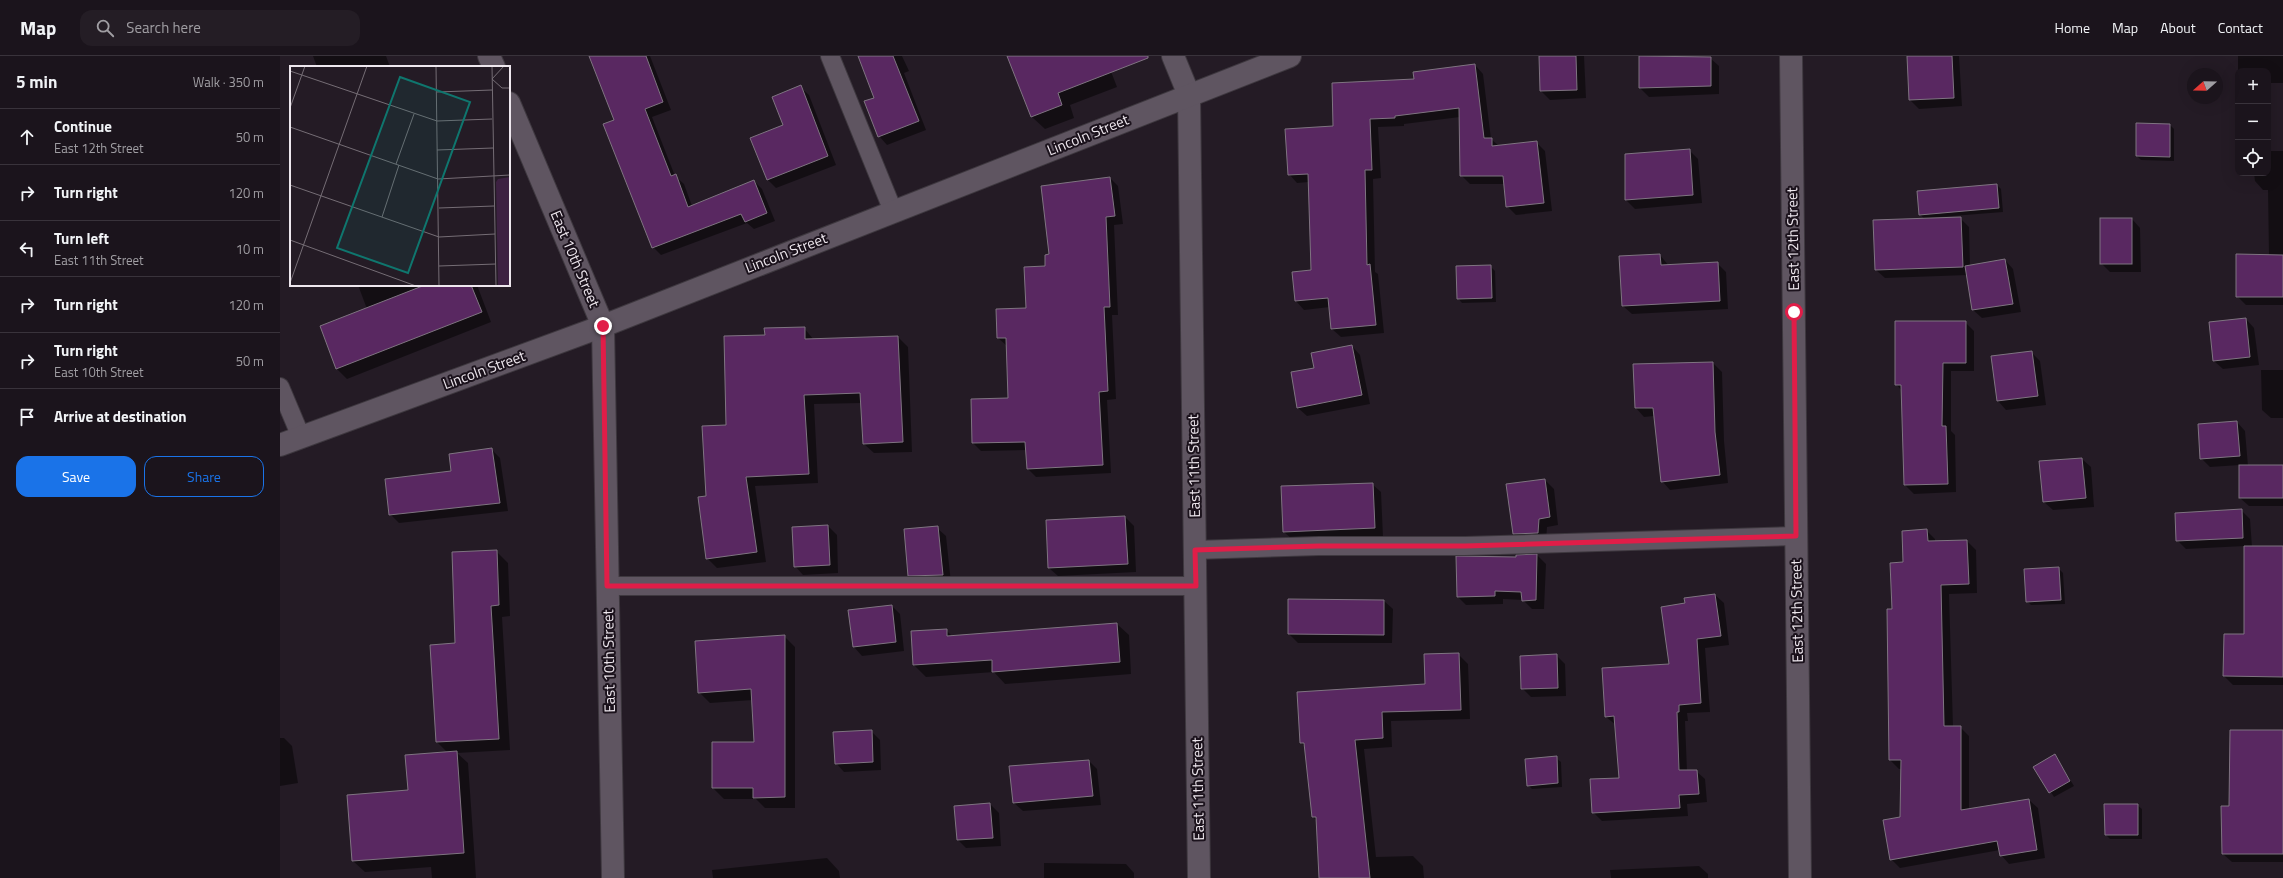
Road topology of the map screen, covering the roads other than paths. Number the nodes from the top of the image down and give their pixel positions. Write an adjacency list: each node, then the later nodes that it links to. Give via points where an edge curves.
1 (489, 56): 6 (street)
2 (830, 56): 9 (lane)
3 (1173, 56): 7 (street, East 11th Street)
4 (1290, 56): 7 (street, Lincoln Street)
5 (1791, 56): 14 (street, East 12th Street)
6 (494, 66)
7 (1189, 95): 9 (street, Lincoln Street); 15 (street, East 11th Street)
8 (510, 105): 10 (street, East 10th Street)
9 (893, 211): 10 (street, Lincoln Street)
10 (603, 326): 12 (street, Lincoln Street); 16 (street, East 10th Street)
11 (280, 387): 12 (lane)
12 (300, 437): 13 (street, Lincoln Street)
13 (280, 445)
14 (1796, 536): 15 (lane, via 1465,546 1319,546); 20 (street, East 12th Street)
15 (1195, 550): 17 (street, East 11th Street)
16 (607, 586): 17 (lane); 18 (street, East 10th Street)
17 (1196, 586): 19 (street, East 11th Street)
18 (613, 878)
19 (1200, 878)
20 (1800, 878)

